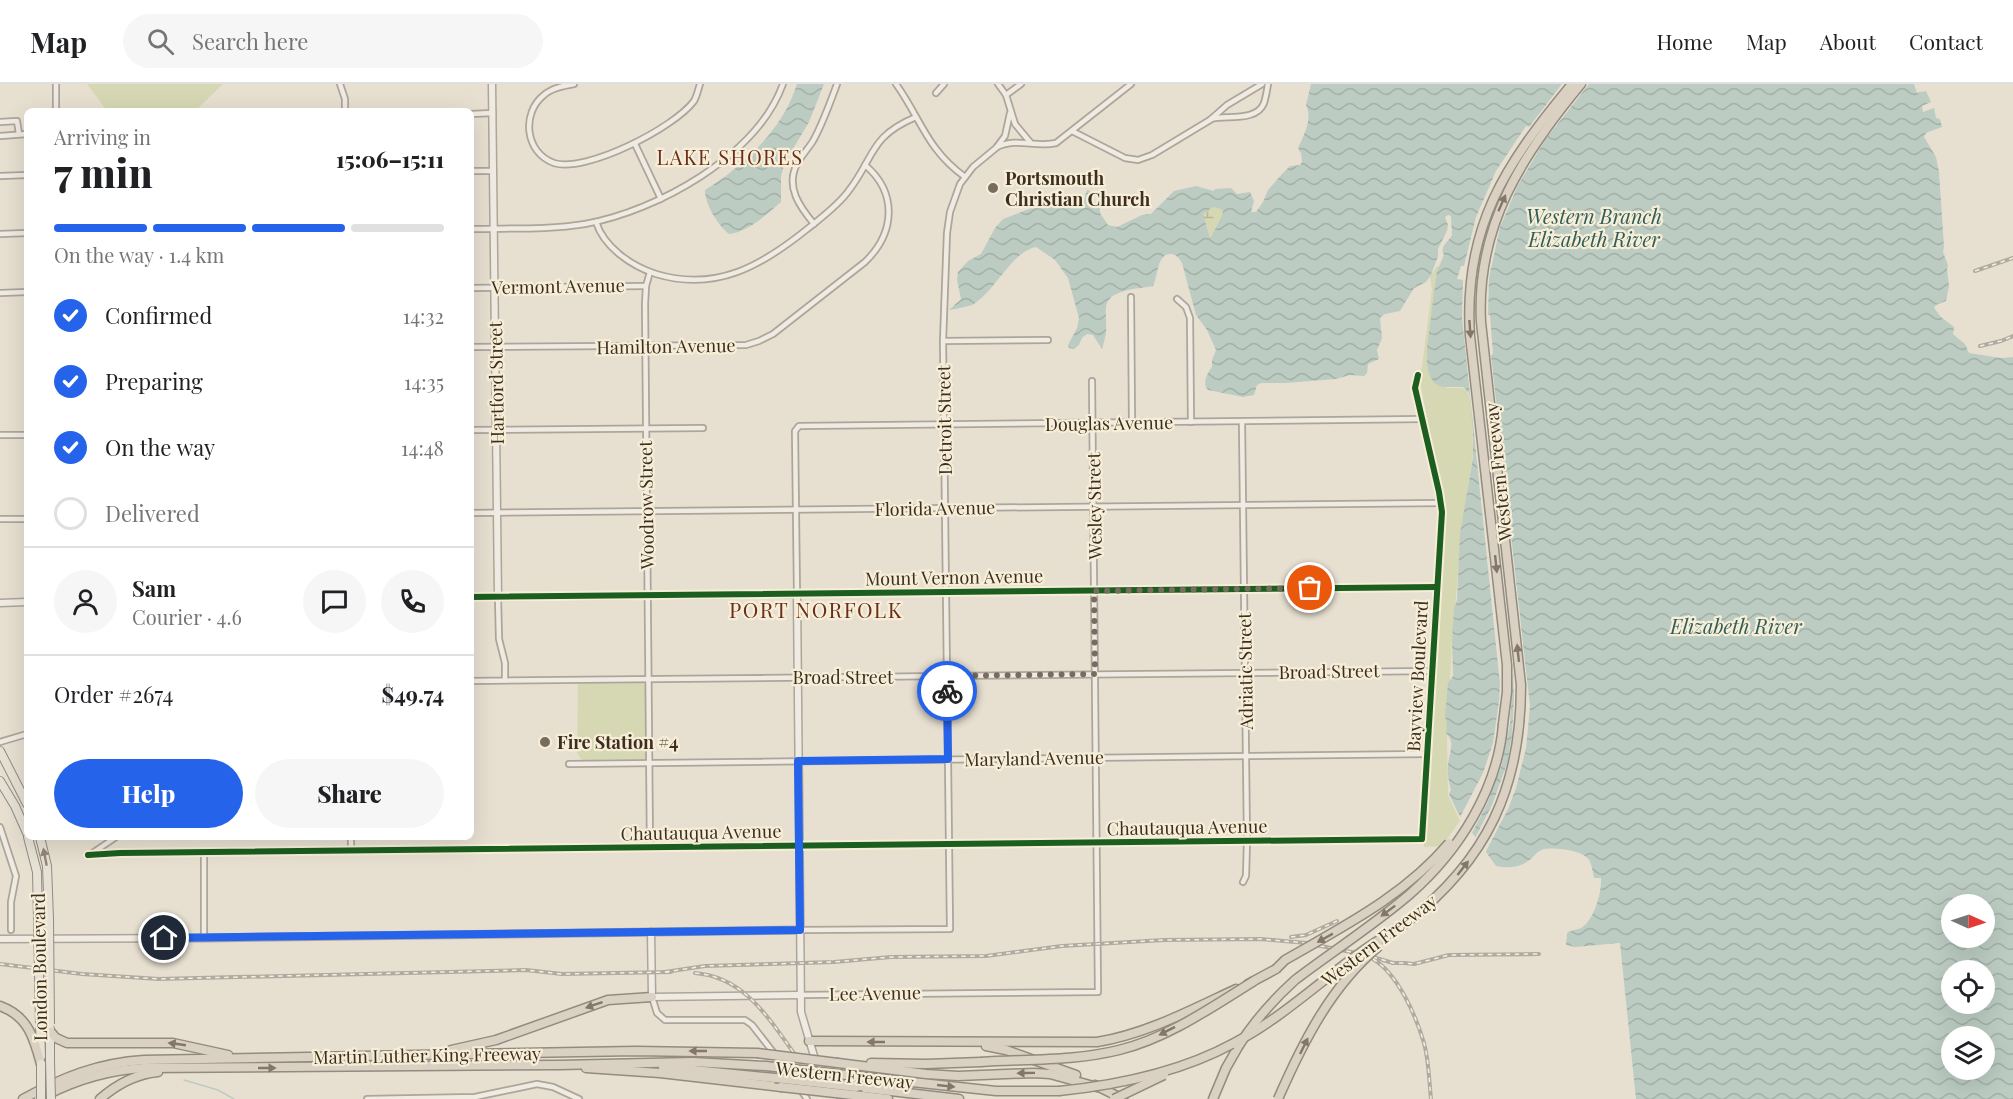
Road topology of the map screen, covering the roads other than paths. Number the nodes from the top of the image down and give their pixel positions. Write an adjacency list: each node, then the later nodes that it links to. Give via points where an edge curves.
1 (56, 84): 19 (street)
2 (340, 84): 20 (street)
3 (492, 84): 21 (street, Hartford Street)
4 (574, 84): 32 (street, via 549,91 534,106 529,132 542,156 564,164 597,158)
5 (700, 84): 32 (street, via 695,100 682,113)
6 (783, 84): 40 (street, via 753,133 711,170)
7 (837, 84): 42 (street, via 813,140 794,171 797,202)
8 (896, 84): 24 (street)
9 (944, 84): 17 (street)
10 (998, 84): 18 (street)
11 (1021, 84): 18 (street)
12 (1131, 84): 27 (street)
13 (1262, 84): 25 (street)
14 (1268, 84): 25 (street, via 1264,102 1256,112)
15 (1572, 84): 102 (highway, Western Freeway, one-way to 102, via 1497,189 1478,239 1469,287 1470,336 1507,665)
16 (1581, 84): 130 (highway, Western Freeway, one-way to 16, via 1448,886 1479,846 1500,805 1514,760 1521,685 1481,322 1482,284 1492,229 1509,187 1535,144)
17 (936, 93)
18 (1006, 95): 22 (street)
19 (56, 108)
20 (345, 108)
21 (493, 113): 23 (street); 36 (street, Hartford Street)
22 (1010, 113): 31 (street); 33 (street, Detroit Street, via 1005,136)
23 (474, 114)
24 (916, 117): 34 (street, via 883,137); 39 (street, via 936,151)
25 (1210, 120): 27 (street, via 1152,155 1135,160)
26 (0, 122): 29 (street, via 17,121)
27 (1072, 131): 31 (street, via 1056,143)
28 (24, 134): 29 (street)
29 (19, 135): 30 (street)
30 (0, 136)
31 (1030, 142): 33 (street, via 1007,143)
32 (635, 144): 40 (street)
33 (996, 148): 39 (street, Detroit Street)
34 (865, 165): 42 (street, via 845,196); 57 (street, Hamilton Avenue, via 882,183 889,216 882,241 865,262 759,341 746,345)
35 (474, 171): 36 (street)
36 (494, 171): 43 (street, Hartford Street)
37 (24, 175): 38 (street)
38 (0, 176)
39 (965, 177): 56 (street, Detroit Street, via 948,219)
40 (661, 199): 41 (street)
41 (596, 222): 43 (street); 47 (street, via 613,248)
42 (814, 224): 47 (street, via 770,257 734,274 685,280)
43 (494, 228): 44 (street); 49 (street, Hartford Street)
44 (474, 229)
45 (24, 233): 46 (street)
46 (0, 234)
47 (650, 272): 48 (street, Woodrow Street)
48 (646, 286): 49 (street, Vermont Avenue); 57 (street, Woodrow Street)
49 (495, 287): 50 (street, Vermont Avenue); 59 (street, Hartford Street)
50 (474, 288)
51 (24, 292): 52 (street)
52 (0, 293)
53 (1131, 297): 63 (street)
54 (1177, 298): 64 (street, via 1190,318)
55 (1048, 340): 56 (street)
56 (943, 341): 67 (street, Detroit Street)
57 (645, 346): 59 (street, Hamilton Avenue); 68 (street, Woodrow Street)
58 (474, 347): 59 (street, Hamilton Avenue)
59 (495, 347): 71 (street, Hartford Street)
60 (1418, 375): 62 (street, Bayview Boulevard, via 1415,388)
61 (1092, 381): 66 (street, Wesley Street)
62 (1423, 419): 65 (street, Douglas Avenue); 74 (street, Bayview Boulevard)
63 (1132, 422): 64 (street, Douglas Avenue); 66 (street, Douglas Avenue)
64 (1191, 422): 65 (street, Douglas Avenue)
65 (1242, 422): 75 (street, Adriatic Street)
66 (1093, 423): 67 (street, Douglas Avenue); 76 (street, Wesley Street)
67 (944, 425): 77 (street, Detroit Street); 78 (street, Douglas Avenue, via 799,426)
68 (645, 428): 69 (street); 71 (street); 79 (street, Woodrow Street)
69 (703, 428)
70 (474, 430): 71 (street)
71 (496, 430): 81 (street, Hartford Street)
72 (0, 435): 73 (street)
73 (24, 435)
74 (1441, 503): 75 (street, Florida Avenue); 84 (street, Bayview Boulevard)
75 (1243, 505): 76 (street, Florida Avenue); 85 (street, Adriatic Street)
76 (1094, 507): 77 (street, Florida Avenue); 86 (street, Wesley Street)
77 (945, 508): 78 (street, Florida Avenue); 87 (street, Detroit Street)
78 (796, 511): 79 (street, Florida Avenue); 88 (street)
79 (646, 512): 81 (street, Florida Avenue); 89 (street, Woodrow Street)
80 (474, 513): 81 (street, Florida Avenue)
81 (497, 513): 91 (street, Hartford Street)
82 (0, 519): 83 (street)
83 (24, 519)
84 (1437, 586): 85 (street, Mount Vernon Avenue); 94 (street, Bayview Boulevard)
85 (1244, 589): 86 (street, Mount Vernon Avenue); 95 (street, Adriatic Street)
86 (1094, 591): 87 (street, Mount Vernon Avenue); 96 (street, Wesley Street)
87 (946, 592): 88 (street, Mount Vernon Avenue); 97 (street, Detroit Street)
88 (797, 594): 89 (street, Mount Vernon Avenue); 98 (street)
89 (647, 595): 91 (street, Mount Vernon Avenue); 99 (street, Woodrow Street)
90 (474, 597): 91 (street, Mount Vernon Avenue)
91 (498, 597): 100 (street, Hartford Street)
92 (0, 603): 93 (street)
93 (24, 603)
94 (1432, 671): 95 (street, Broad Street); 106 (street, Bayview Boulevard)
95 (1245, 672): 96 (street, Broad Street); 107 (street, Adriatic Street)
96 (1095, 674): 97 (street, Broad Street); 108 (street, Wesley Street)
97 (947, 676): 98 (street, Broad Street); 109 (street, Detroit Street)
98 (798, 677): 99 (street, Broad Street); 110 (street)
99 (648, 679): 100 (street, Broad Street); 111 (street, Woodrow Street)
100 (505, 680): 101 (street, Broad Street)
101 (474, 681)
102 (1503, 724): 136 (highway, Western Freeway, one-way to 136, bridge, via 1476,801 1437,857 1385,901); 144 (highway, one-way to 144, bridge, via 1499,754 1483,797 1438,865 1408,895 1295,980 1261,1013)
103 (24, 735): 104 (street)
104 (0, 742)
105 (0, 751): 114 (main road)
106 (1427, 754): 107 (street, Maryland Avenue); 117 (street, Bayview Boulevard)
107 (1246, 756): 108 (street, Maryland Avenue); 122 (street, Adriatic Street)
108 (1096, 758): 109 (street, Maryland Avenue); 123 (street, Wesley Street)
109 (948, 759): 110 (street, Maryland Avenue); 124 (street, Detroit Street)
110 (798, 761): 111 (street, Maryland Avenue); 125 (street)
111 (649, 762): 112 (street, Maryland Avenue); 126 (street, Woodrow Street)
112 (568, 764)
113 (0, 781): 116 (main road, London Boulevard)
114 (24, 798)
115 (0, 826): 131 (street, via 16,876)
116 (24, 826)
117 (1422, 839): 122 (street, Chautauqua Avenue)
118 (29, 840): 150 (main road, London Boulevard, bridge, via 37,872)
119 (41, 840): 141 (main road, London Boulevard, one-way to 119, bridge, via 47,874)
120 (112, 840): 128 (street, Chautauqua Avenue, via 89,855)
121 (351, 840): 127 (street)
122 (1247, 841): 123 (street, Chautauqua Avenue); 129 (street, Adriatic Street)
123 (1097, 843): 124 (street, Chautauqua Avenue); 137 (street, Wesley Street)
124 (949, 844): 125 (street, Chautauqua Avenue); 132 (street, Detroit Street, via 950,929)
125 (799, 846): 126 (street, Chautauqua Avenue); 132 (street)
126 (650, 848): 127 (street, Chautauqua Avenue)
127 (351, 850): 128 (street, Chautauqua Avenue)
128 (204, 852): 135 (street)
129 (1243, 882)
130 (1406, 923): 149 (highway, Western Freeway, bridge, via 1261,1028); 168 (highway, one-way to 130, bridge, via 1318,1016 1332,996 1371,952)
131 (11, 930)
132 (800, 930): 133 (street); 138 (street)
133 (651, 932): 135 (street); 139 (street)
134 (0, 939): 135 (street)
135 (204, 939)
136 (1254, 981): 143 (highway, bridge, via 1131,1034 1097,1042); 148 (highway, Western Freeway, one-way to 148, bridge, via 1152,1040 1119,1050 981,1062)
137 (1098, 992): 138 (street, Lee Avenue)
138 (800, 995): 139 (street, Lee Avenue); 142 (street)
139 (652, 996): 145 (highway, one-way to 145, via 608,1000 496,1040); 160 (street, via 657,1013 665,1020 745,1020)
140 (0, 1006): 150 (highway, via 26,1023)
141 (50, 1028): 146 (highway, one-way to 141, via 173,1042 68,1043 56,1038); 156 (main road, London Boulevard, bridge)
142 (809, 1041): 143 (highway, one-way to 142); 161 (street, via 821,1069)
143 (955, 1042): 153 (highway, via 1006,1050)
144 (1238, 1047): 166 (highway); 167 (highway)
145 (421, 1055): 146 (highway, Martin Luther King Freeway); 148 (highway, Martin Luther King Freeway, one-way to 145, bridge, via 757,1053)
146 (255, 1058): 154 (highway, Martin Luther King Freeway, via 109,1064 58,1080)
147 (627, 1063): 149 (highway, Western Freeway, one-way to 149, bridge, via 719,1062 996,1091 1059,1091 1120,1082); 151 (highway, Martin Luther King Freeway); 163 (highway, bridge)
148 (838, 1063): 153 (highway, one-way to 148, via 1050,1074 958,1076)
149 (1192, 1063): 164 (highway, bridge)
150 (41, 1064): 155 (main road, London Boulevard, bridge)
151 (559, 1065): 152 (highway, Martin Luther King Freeway, one-way to 151); 162 (highway, bridge)
152 (209, 1068): 155 (highway, Martin Luther King Freeway, via 117,1071 76,1081); 157 (highway, via 142,1075)
153 (1103, 1089): 165 (highway)
154 (23, 1099)
155 (40, 1099)
156 (51, 1099)
157 (100, 1099)
158 (367, 1099): 159 (street, via 476,1097 537,1084)
159 (579, 1099)
160 (807, 1099)
161 (842, 1099)
162 (888, 1099)
163 (959, 1099)
164 (1114, 1099)
165 (1123, 1099)
166 (1214, 1099)
167 (1219, 1099)
168 (1278, 1099)

